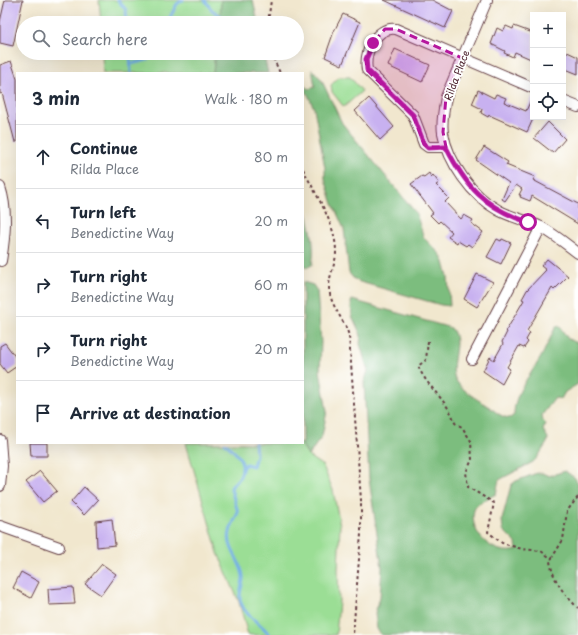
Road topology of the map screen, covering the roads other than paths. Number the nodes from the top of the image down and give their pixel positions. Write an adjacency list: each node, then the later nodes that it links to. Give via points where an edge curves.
1 (487, 0): 2 (street, Rilda Place)
2 (462, 58): 3 (street); 6 (street, Rilda Place, via 446,97 443,132); 6 (street, via 390,28 378,33 366,59 370,75 413,115 424,144 428,148)
3 (530, 87)
4 (566, 102): 5 (street)
5 (578, 107)
6 (446, 147): 8 (street, Rilda Place, via 461,173 486,202 507,215)
7 (0, 187): 10 (street, via 5,228)
8 (541, 227): 9 (street, Rilda Place); 11 (street)
9 (578, 253)
10 (1, 261)
11 (472, 359)
12 (0, 440): 13 (street)
13 (0, 486)
14 (0, 526): 15 (street)
15 (59, 547)

